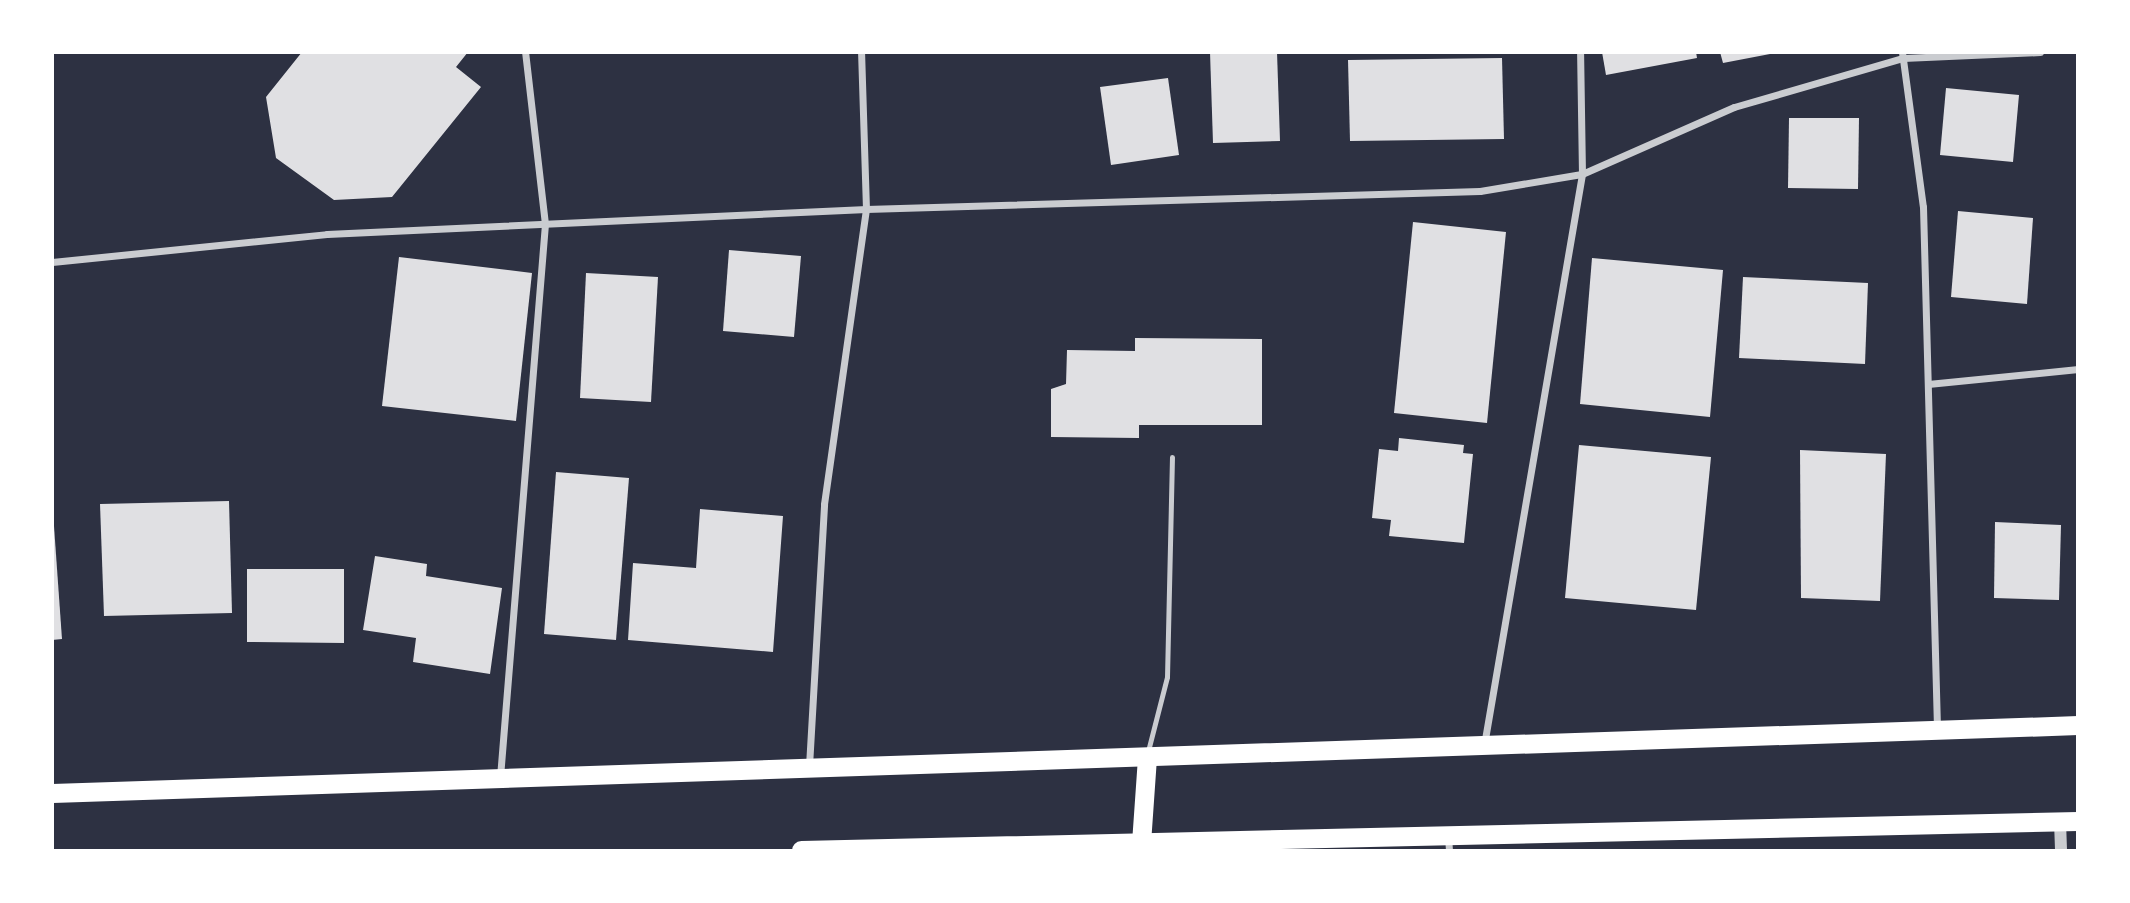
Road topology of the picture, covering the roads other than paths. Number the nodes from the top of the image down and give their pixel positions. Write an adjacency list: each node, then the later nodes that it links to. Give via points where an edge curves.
1 (524, 52): 8 (street)
2 (861, 52): 7 (street)
3 (1580, 52): 6 (street)
4 (2040, 52): 5 (street)
5 (1903, 55): 6 (street, via 1734,107); 11 (street, via 1923,207)
6 (1582, 174): 7 (street, via 1480,191); 15 (street)
7 (866, 209): 8 (street); 17 (street, via 824,504)
8 (545, 225): 9 (street, via 327,234); 18 (street)
9 (52, 262)
10 (2077, 369): 11 (street)
11 (1928, 384): 14 (street)
12 (1172, 457): 16 (lane, via 1167,677)
13 (2077, 725): 14 (highway)
14 (1937, 729): 15 (highway)
15 (1484, 745): 16 (highway)
16 (1147, 757): 17 (highway); 21 (highway)
17 (809, 769): 18 (highway)
18 (500, 777): 19 (highway)
19 (52, 793)
20 (2069, 821): 22 (highway); 24 (street)
21 (1141, 843): 22 (highway); 23 (highway)
22 (1448, 843)
23 (800, 850)
24 (2061, 850)

